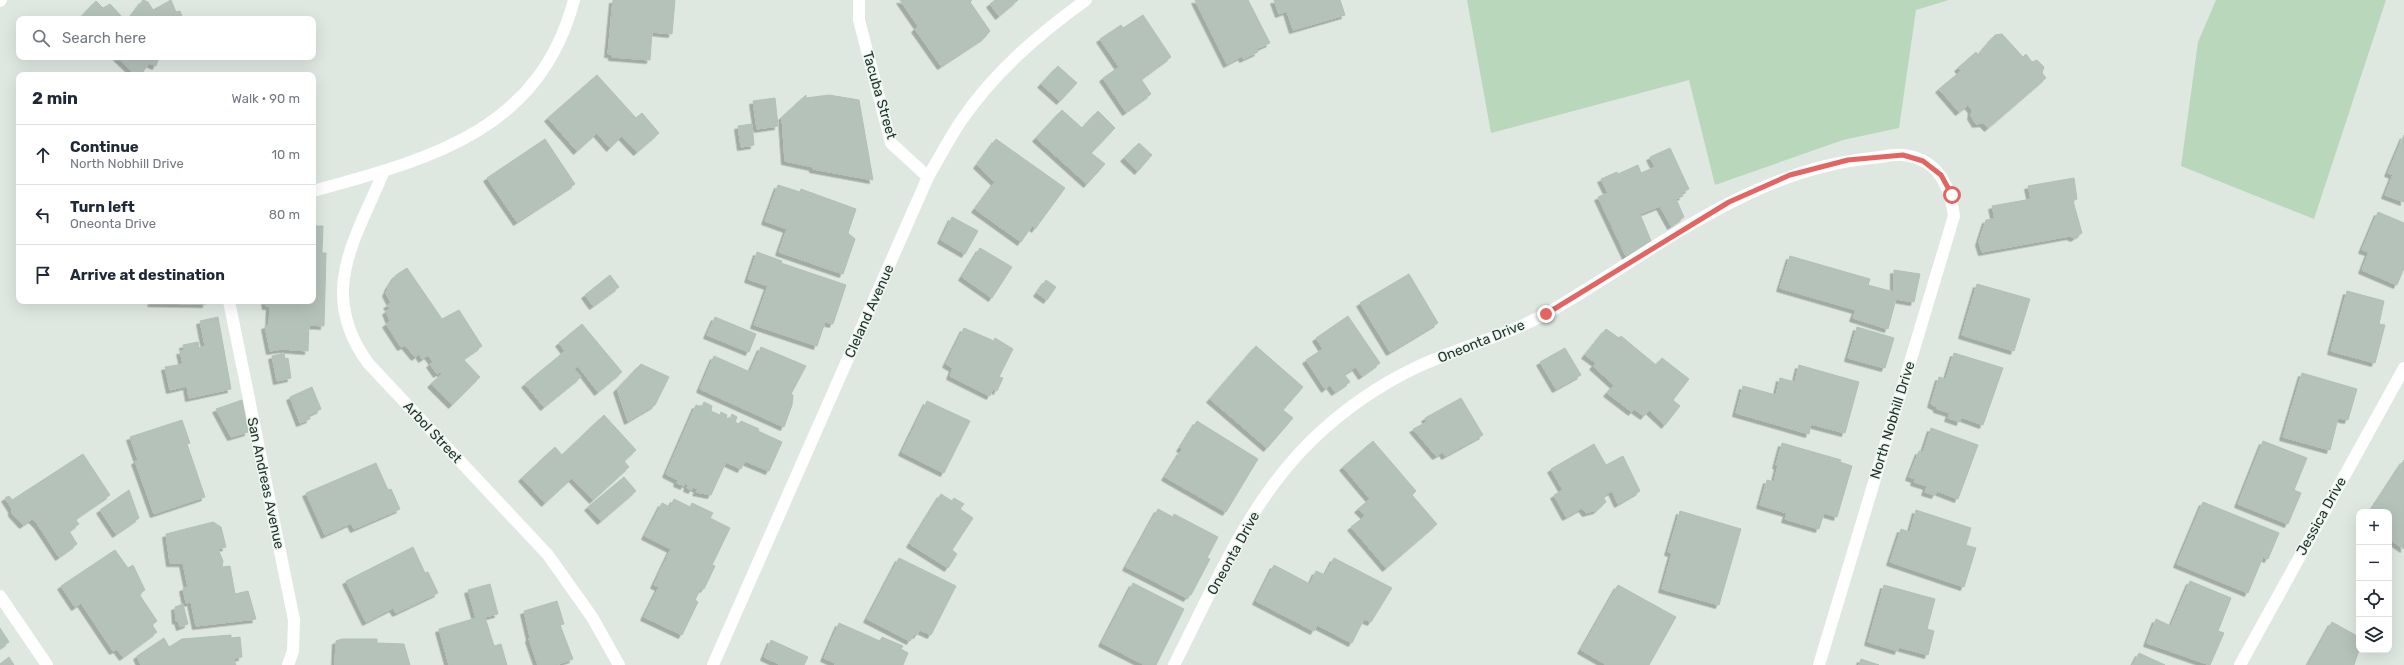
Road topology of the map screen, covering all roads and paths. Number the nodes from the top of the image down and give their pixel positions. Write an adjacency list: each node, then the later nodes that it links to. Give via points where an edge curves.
1 (574, 0): 4 (street, via 567,27 546,68 519,100 452,147)
2 (859, 0): 6 (street, Tacuba Street, via 859,20 891,142)
3 (1086, 0): 6 (street, Cleland Avenue, via 1042,32 996,77 961,121)
4 (384, 171): 7 (street); 13 (street, Arbol Street, via 345,265 342,295 347,325 368,363 548,555 592,617)
5 (1941, 175): 15 (street, Oneonta Drive, via 1923,161 1903,155 1848,160 1790,175 1729,202 1546,314 1488,341 1417,367 1364,397 1312,440 1272,486 1242,531); 16 (street, North Nobhill Drive, via 1952,195 1954,216)
6 (928, 177): 14 (street, Cleland Avenue)
7 (316, 190)
8 (230, 304): 12 (street, San Andreas Avenue, via 294,620 293,651)
9 (2404, 368): 17 (street, Jessica Drive)
10 (0, 596): 11 (street)
11 (48, 665)
12 (288, 665)
13 (619, 665)
14 (713, 665)
15 (1174, 665)
16 (1819, 665)
17 (2240, 665)

